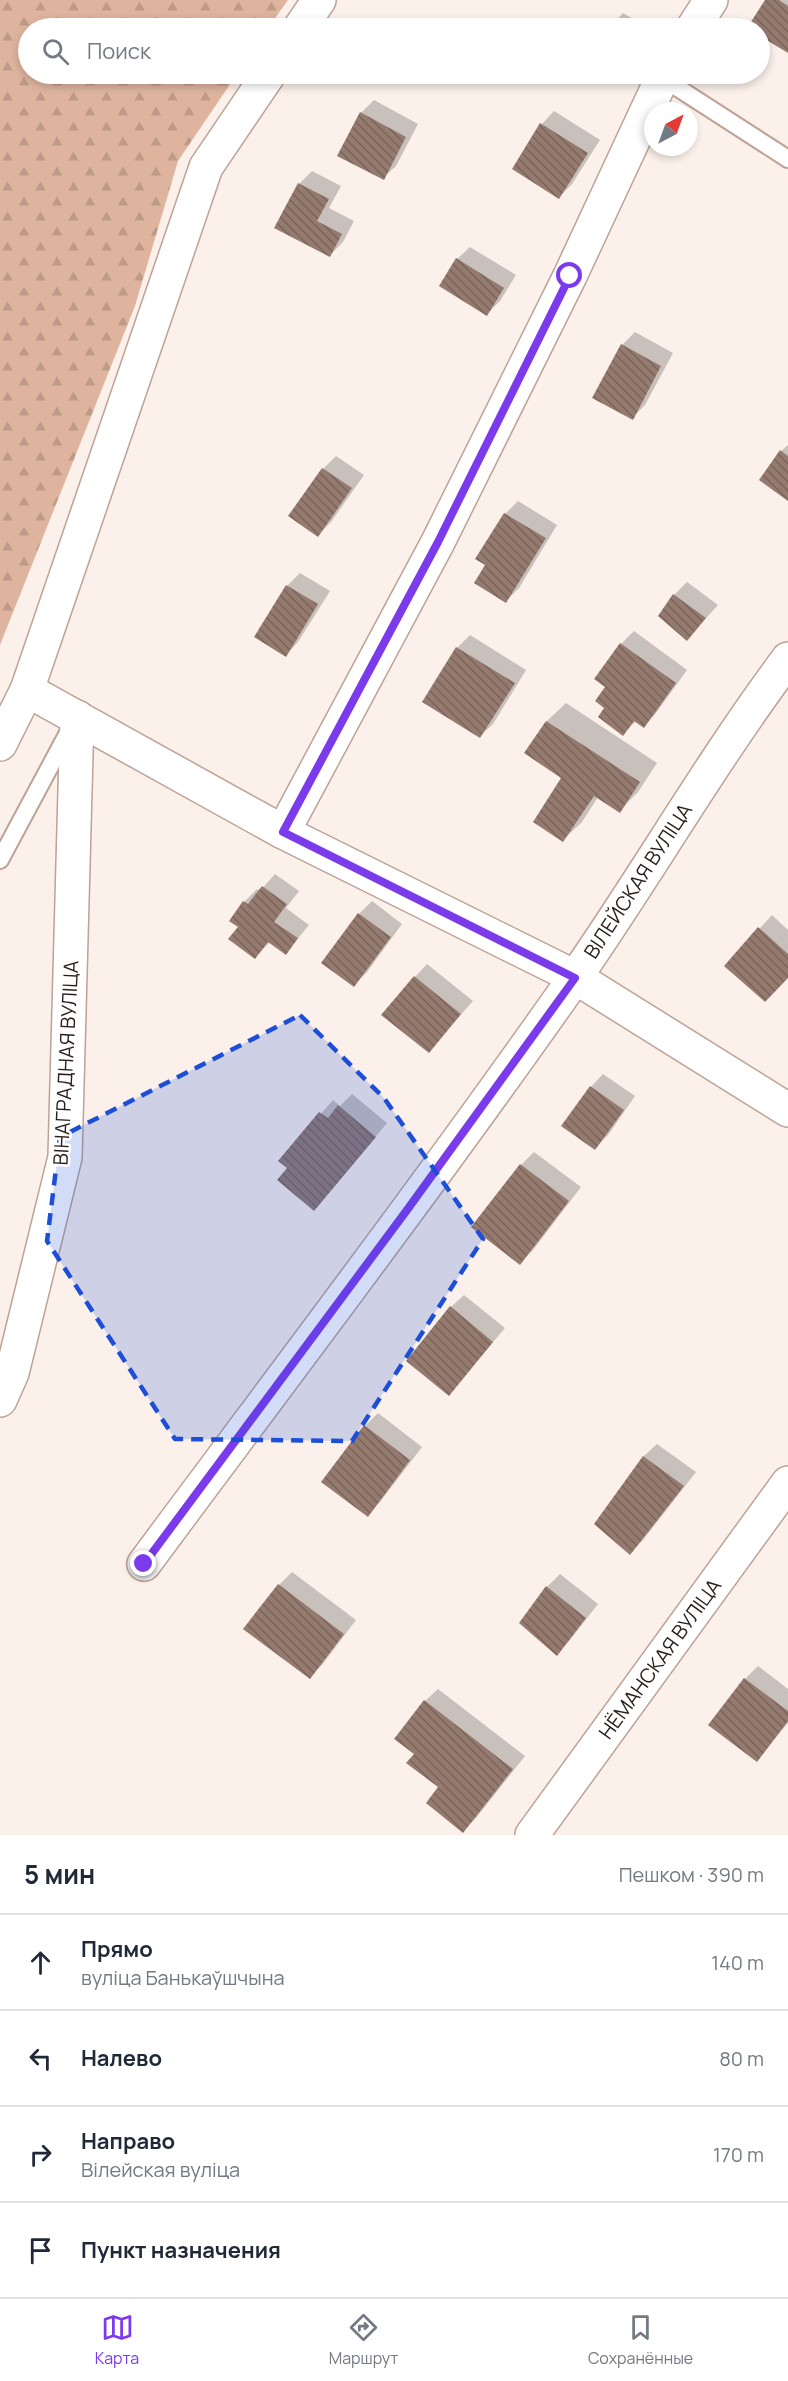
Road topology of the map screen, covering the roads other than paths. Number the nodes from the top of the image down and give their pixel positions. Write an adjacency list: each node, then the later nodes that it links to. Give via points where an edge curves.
1 (319, 0): 3 (street)
2 (711, 0): 4 (street)
3 (307, 18)
4 (699, 18)
5 (262, 84): 10 (street, via 206,167)
6 (659, 84): 13 (street, via 570,276 438,542)
7 (676, 84): 8 (lane)
8 (788, 159)
9 (788, 659): 15 (street, ВІЛЕЙСКАЯ ВУЛІЦА, via 751,708)
10 (27, 690): 11 (street); 12 (street)
11 (77, 717): 13 (street); 14 (lane); 17 (street, ВІНАГРАДНАЯ ВУЛІЦА, via 65,1157 12,1373)
12 (0, 744)
13 (283, 832): 15 (street)
14 (0, 860)
15 (575, 978): 16 (street); 19 (street, ВІЛЕЙСКАЯ ВУЛІЦА)
16 (784, 1099)
17 (0, 1400)
18 (788, 1483): 20 (street, НЁМАНСКАЯ ВУЛІЦА)
19 (144, 1564)
20 (532, 1835)

